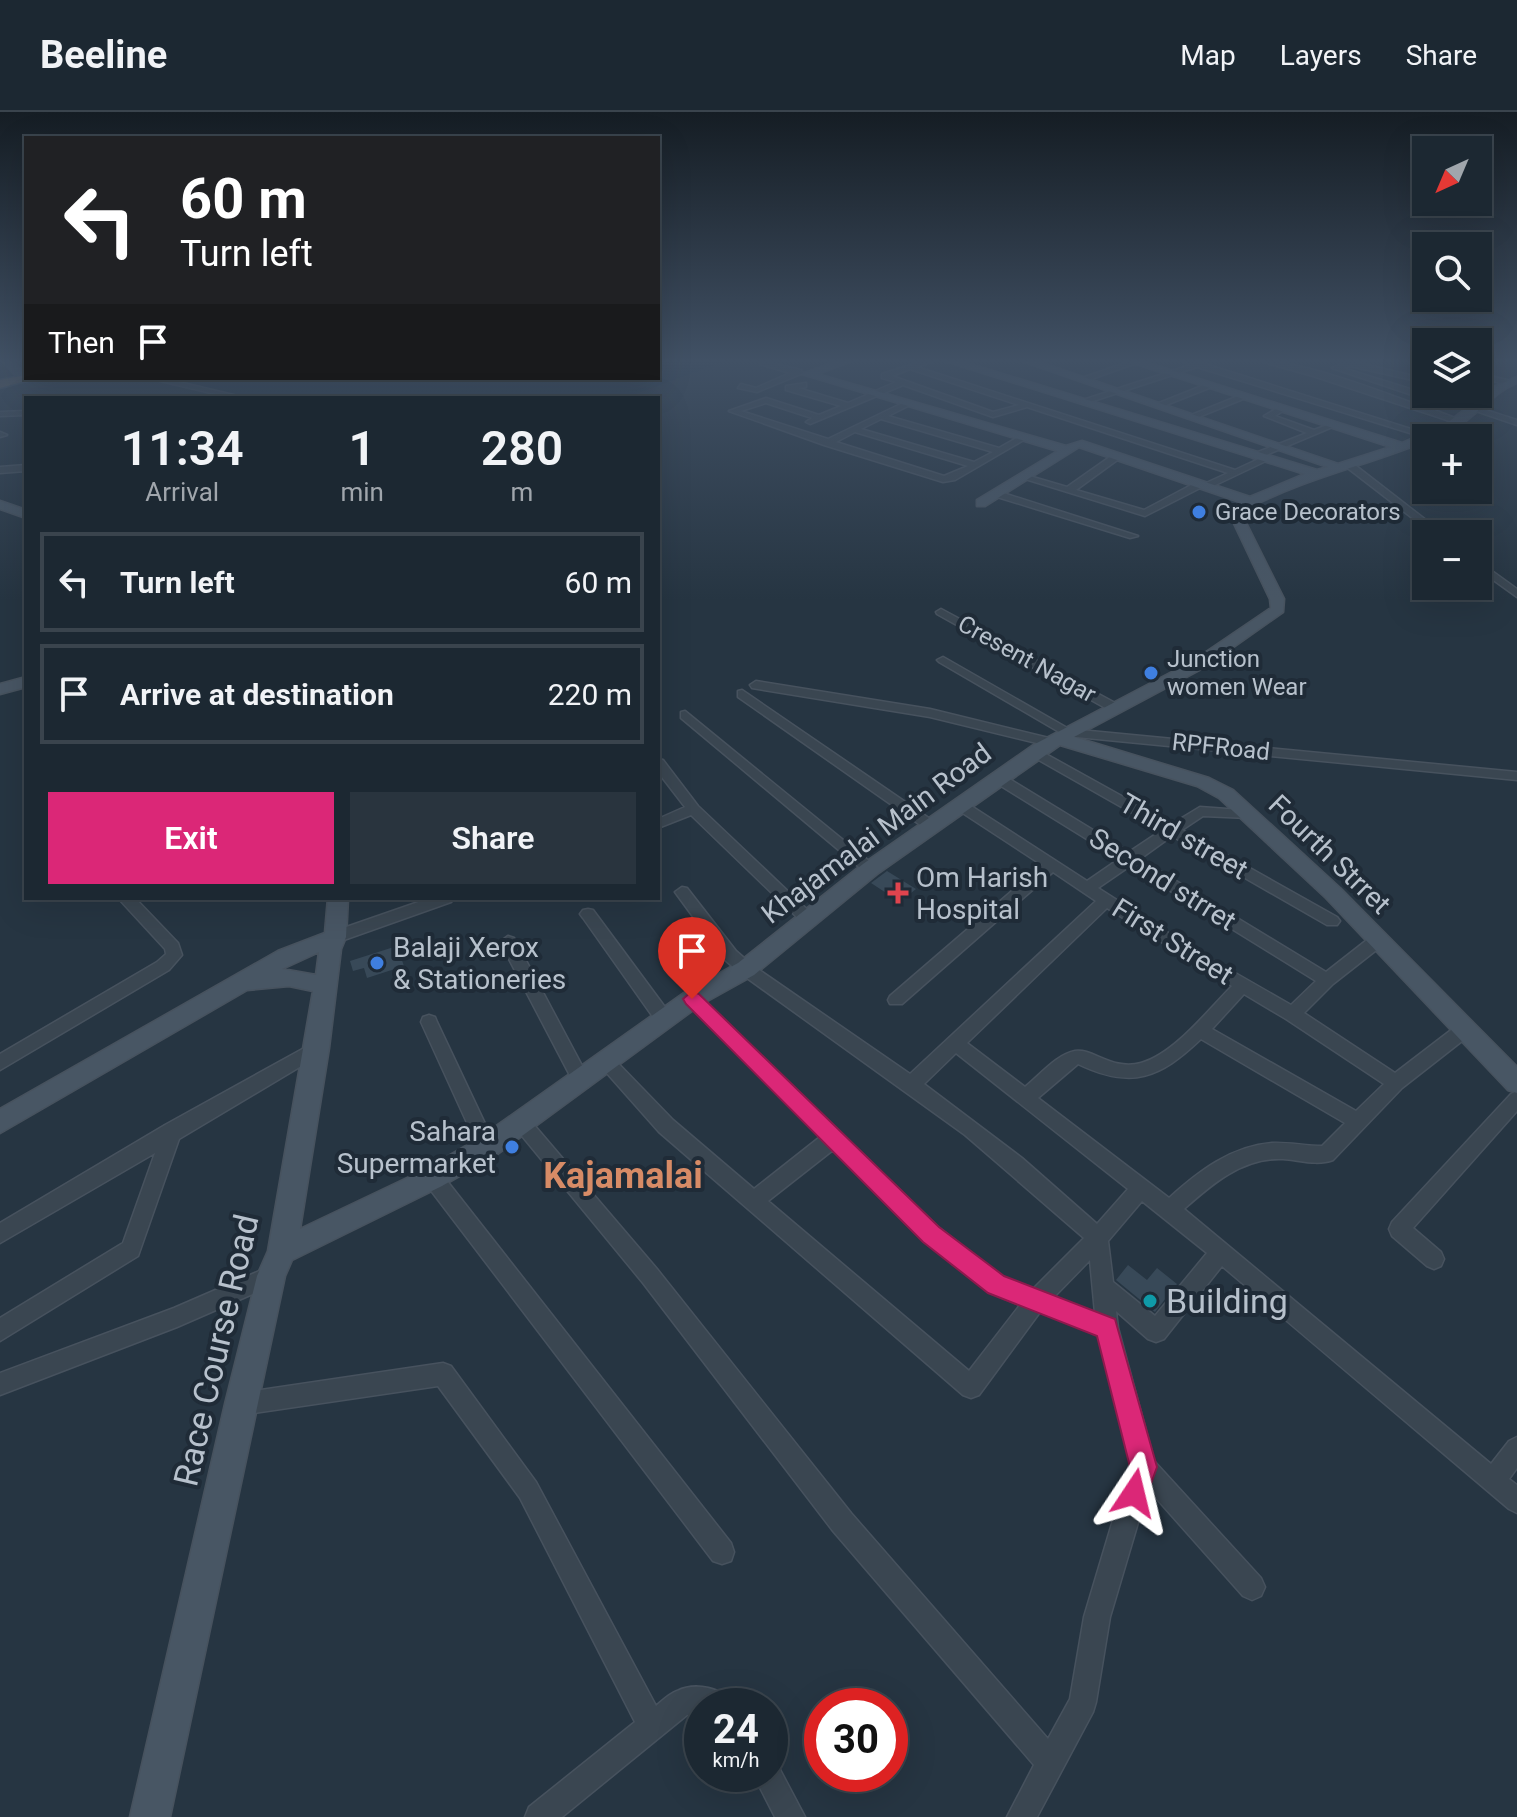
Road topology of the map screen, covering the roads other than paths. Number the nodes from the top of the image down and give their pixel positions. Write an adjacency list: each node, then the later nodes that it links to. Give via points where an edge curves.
1 (819, 441): 14 (street)
2 (831, 441): 14 (street)
3 (892, 441): 21 (street)
4 (964, 441): 18 (street)
5 (1018, 441): 18 (street)
6 (1039, 441): 15 (street)
7 (1084, 441): 15 (street)
8 (1138, 441): 25 (street)
9 (1207, 441): 20 (street)
10 (1263, 441): 16 (street)
11 (1292, 441): 16 (street)
12 (1382, 441): 17 (street)
13 (1412, 442): 17 (street)
14 (827, 443): 21 (street, via 943,479)
15 (1073, 446): 19 (street); 27 (street)
16 (1279, 446): 20 (street); 22 (street)
17 (1399, 446): 22 (street)
18 (1000, 451): 21 (street)
19 (1117, 456): 28 (street); 29 (street)
20 (1261, 457): 25 (street); 26 (street)
21 (975, 465)
22 (1344, 465): 26 (street); 35 (street)
23 (24, 468): 24 (street)
24 (0, 470)
25 (1234, 472): 28 (street)
26 (1318, 474): 31 (street)
27 (1026, 478): 29 (street); 30 (street)
28 (1203, 485): 29 (street, via 1145,513); 31 (street)
29 (1068, 491)
30 (997, 494): 32 (street); 36 (street)
31 (1249, 501): 45 (street, Khajamalai Main Road, via 1237,509 1237,517 1278,609 1199,664)
32 (981, 503)
33 (0, 505): 34 (street)
34 (24, 513)
35 (1420, 520)
36 (1133, 536)
37 (1492, 575): 38 (street)
38 (1517, 594)
39 (941, 612): 45 (street, Cresent Nagar)
40 (943, 660): 47 (street, RPFRoad)
41 (24, 681): 43 (street)
42 (756, 685): 47 (street, via 955,718)
43 (0, 689)
44 (742, 694): 55 (street)
45 (1113, 707): 47 (street, Khajamalai Main Road)
46 (685, 715): 59 (street)
47 (1052, 741): 49 (street, RPFRoad); 50 (street, Khajamalai Main Road); 53 (street, Fourth Strret, via 1203,782); 56 (street, Third street)
48 (660, 766): 52 (street)
49 (1517, 776)
50 (998, 778): 51 (street, Khajamalai Main Road); 57 (street, Second strret)
51 (960, 805): 55 (street, Khajamalai Main Road); 58 (street, First Street)
52 (693, 809): 54 (street); 67 (street)
53 (1249, 814): 56 (street, via 1208,810); 70 (street, Fourth Strret)
54 (660, 823)
55 (931, 826): 59 (street, Khajamalai Main Road)
56 (1170, 829): 57 (street); 68 (street, Third street)
57 (1129, 858): 60 (street); 73 (street, Second strret)
58 (1053, 864): 60 (street, First Street); 78 (street)
59 (870, 869): 67 (street, Khajamalai Main Road)
60 (1088, 887): 65 (street, First Street)
61 (682, 892): 72 (street)
62 (128, 900): 87 (street, via 174,955)
63 (338, 900): 69 (street, Race Course Road)
64 (440, 900): 69 (street)
65 (1106, 900): 74 (street, First Street); 84 (street)
66 (588, 914): 80 (street)
67 (809, 920): 72 (street, Khajamalai Main Road)
68 (1332, 921)
69 (335, 937): 75 (street, Race Course Road); 76 (street, via 286,957)
70 (1378, 940): 73 (street); 82 (street, Fourth Strret)
71 (508, 942): 88 (street)
72 (746, 969): 77 (street, Khajamalai Main Road); 91 (street)
73 (1327, 980): 79 (street)
74 (1243, 985): 79 (street, First Street); 83 (street)
75 (325, 987): 76 (street, via 285,976); 85 (street, Race Course Road)
76 (214, 999): 95 (street)
77 (692, 999): 80 (street, Khajamalai Main Road); 98 (street)
78 (896, 1000)
79 (1292, 1014): 89 (street, First Street)
80 (664, 1019): 86 (street, Khajamalai Main Road)
81 (429, 1022): 99 (street)
82 (1465, 1029): 89 (street); 90 (street, Fourth Strret)
83 (1200, 1030): 92 (street, via 1147,1071 1122,1073 1078,1057 1070,1060); 94 (street)
84 (956, 1044): 91 (street); 92 (street)
85 (317, 1048): 97 (street); 108 (street, Race Course Road)
86 (606, 1062): 88 (street, Khajamalai Main Road); 102 (street, via 666,1126)
87 (0, 1063)
88 (582, 1082): 96 (street, Khajamalai Main Road)
89 (1396, 1083): 94 (street)
90 (1517, 1083)
91 (912, 1084): 105 (street)
92 (1025, 1098): 101 (street)
93 (1517, 1099): 107 (street, via 1399,1229)
94 (1357, 1121): 103 (street, via 1326,1154 1270,1151 1229,1164 1204,1178)
95 (0, 1122)
96 (522, 1125): 99 (street, Khajamalai Main Road); 123 (street, via 650,1276 842,1522)
97 (172, 1131): 104 (street); 112 (street, via 131,1249)
98 (832, 1139): 102 (street); 110 (street, via 931,1234 996,1285)
99 (487, 1147): 100 (street, Khajamalai Main Road)
100 (433, 1178): 108 (street, Khajamalai Main Road); 119 (street)
101 (1141, 1188): 103 (street); 105 (street)
102 (753, 1202): 110 (street, via 971,1387)
103 (1169, 1210): 106 (street)
104 (0, 1234)
105 (1098, 1238): 109 (street); 110 (street)
106 (1220, 1252): 109 (street, via 1156,1331); 117 (street)
107 (1434, 1259)
108 (276, 1264): 113 (street, via 177,1317); 114 (street, Race Course Road)
109 (1103, 1287): 111 (street)
110 (1036, 1301): 111 (street)
111 (1107, 1328): 116 (street)
112 (0, 1330)
113 (0, 1384)
114 (240, 1404): 122 (street, via 443,1374 528,1490); 125 (street, Race Course Road)
115 (1517, 1449): 117 (street)
116 (1144, 1467): 120 (street); 123 (street, via 1097,1617 1083,1702)
117 (1493, 1481): 118 (street)
118 (1517, 1501)
119 (722, 1552)
120 (1252, 1587)
121 (684, 1702): 122 (street)
122 (651, 1725): 126 (street)
123 (1050, 1762): 128 (street)
124 (777, 1792): 127 (street)
125 (150, 1817)
126 (539, 1817)
127 (791, 1817)
128 (1021, 1817)

